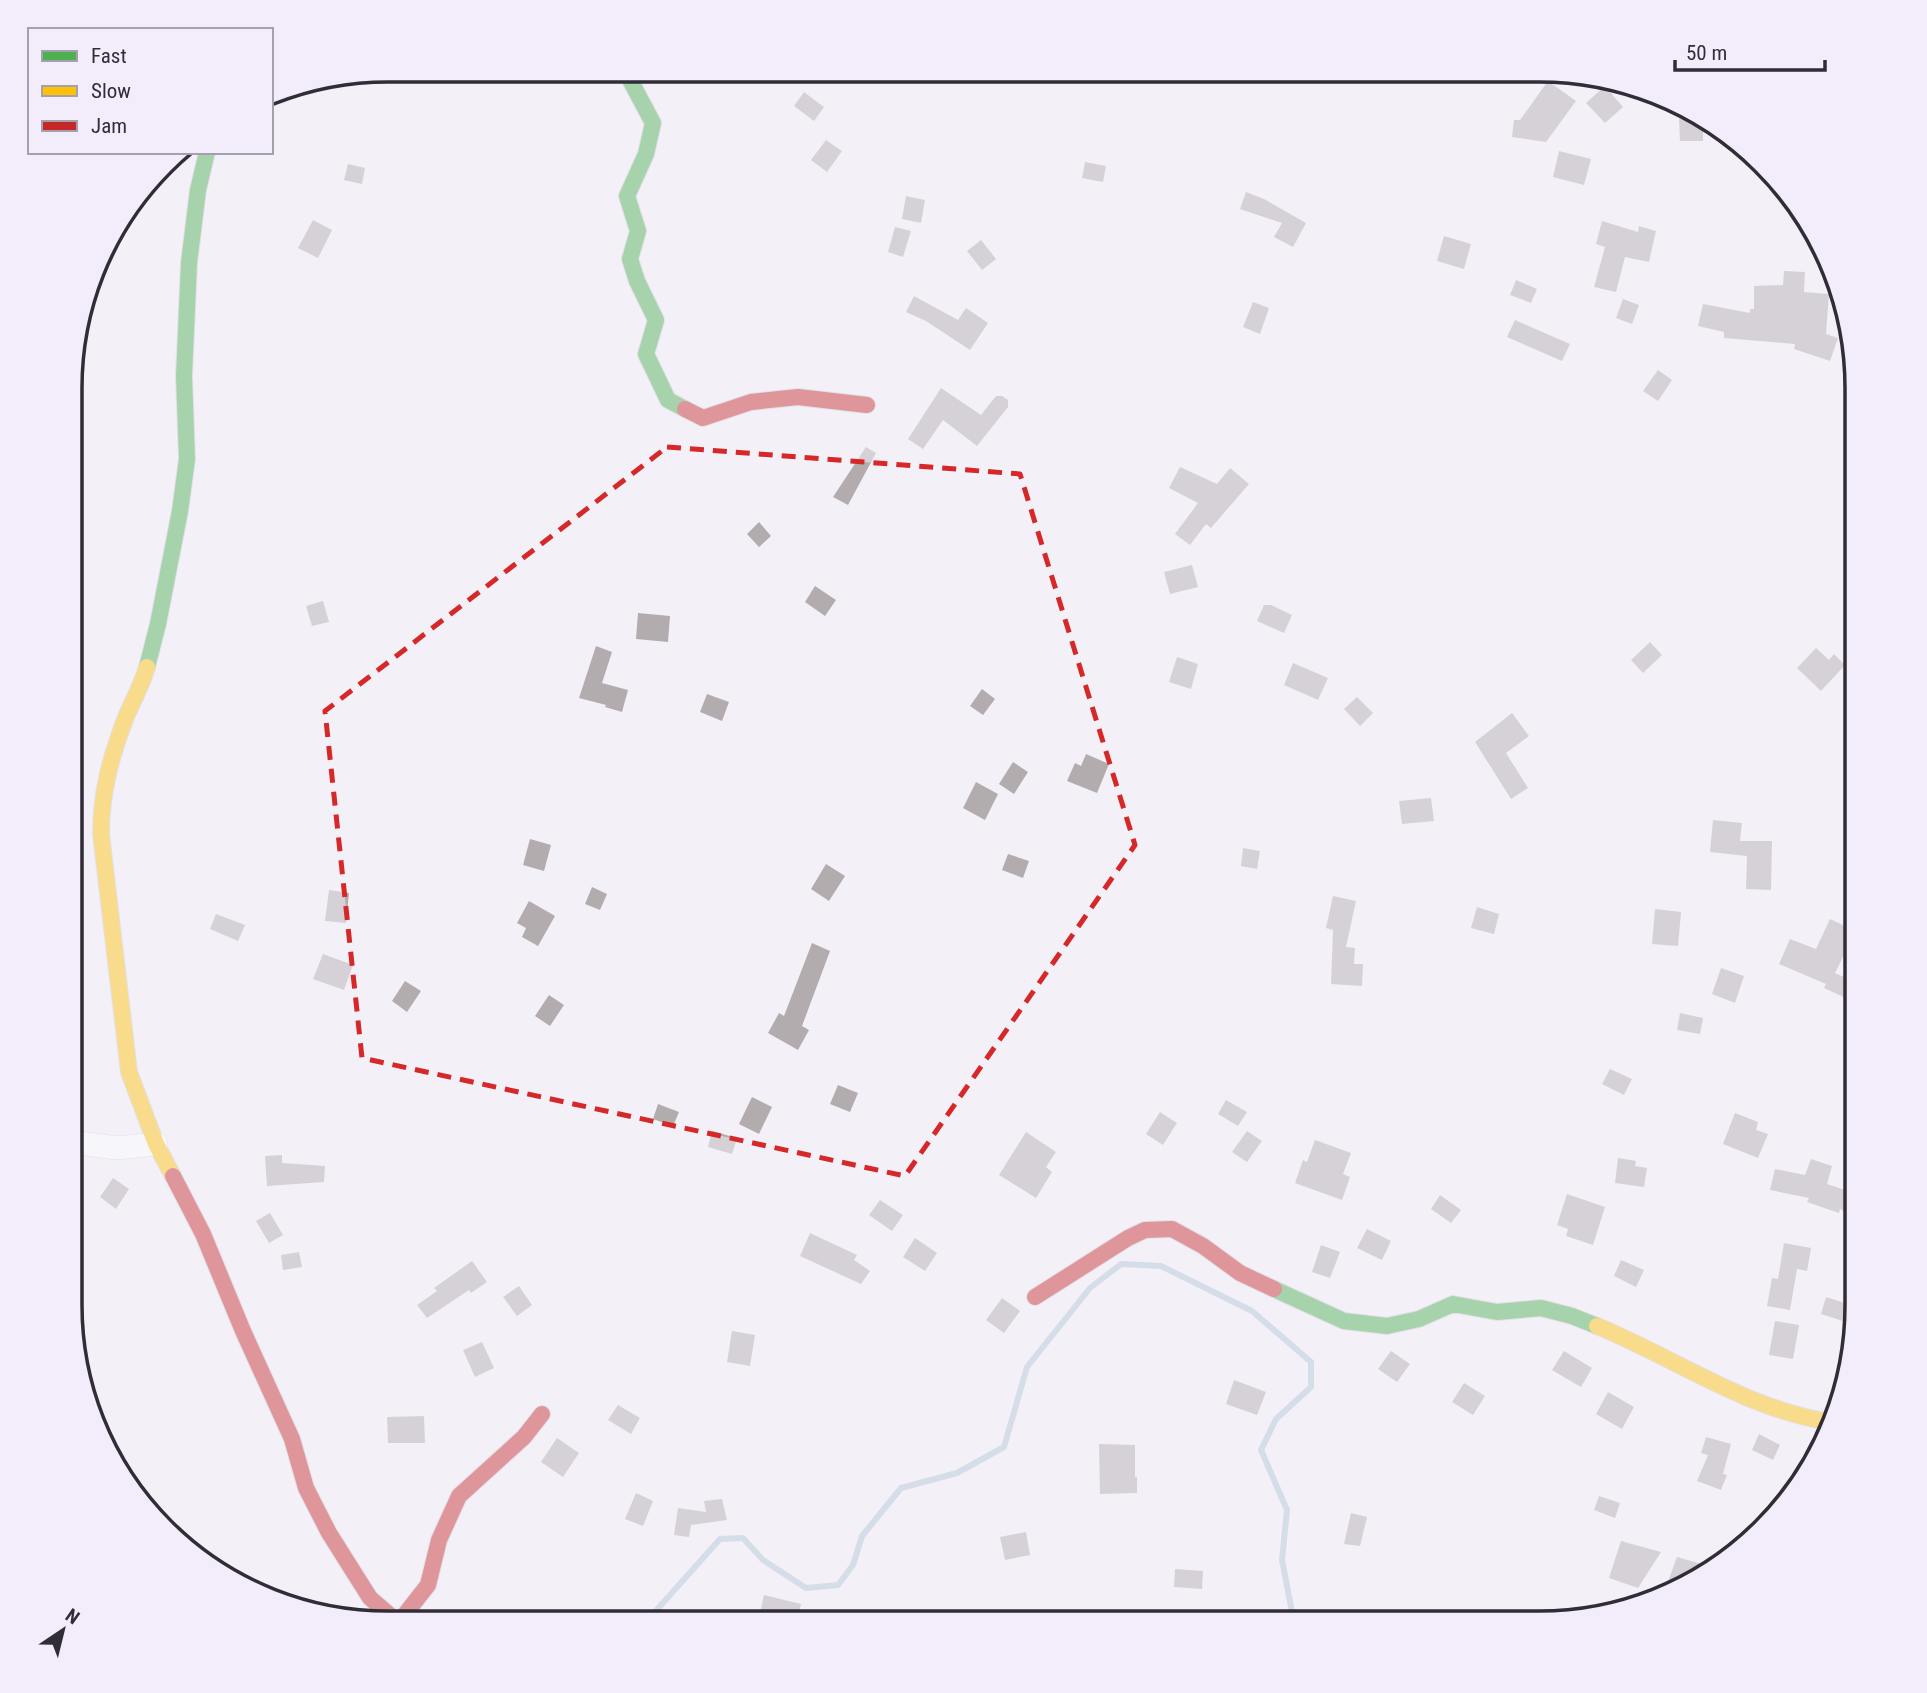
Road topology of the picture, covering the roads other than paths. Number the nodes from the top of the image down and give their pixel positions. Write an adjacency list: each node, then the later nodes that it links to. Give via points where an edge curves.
1 (631, 82): 3 (street, via 653,123 646,154 627,196 638,231 630,259 656,320 646,354 668,400 703,418 751,402 798,397)
2 (207, 154): 5 (street, via 189,263 184,376 187,459 180,511 158,624 101,803 129,1072)
3 (867, 405)
4 (82, 1143): 5 (street, via 117,1148)
5 (156, 1144): 9 (street, via 203,1234 292,1439 306,1488 370,1598)
6 (1035, 1297): 8 (street, via 1128,1238 1145,1230 1172,1229 1240,1273 1344,1321 1387,1326 1453,1304 1497,1312 1542,1308 1624,1337 1721,1387)
7 (542, 1413): 10 (street, via 524,1437 459,1496 439,1540 428,1585)
8 (1822, 1421)
9 (385, 1611)
10 (409, 1611)

